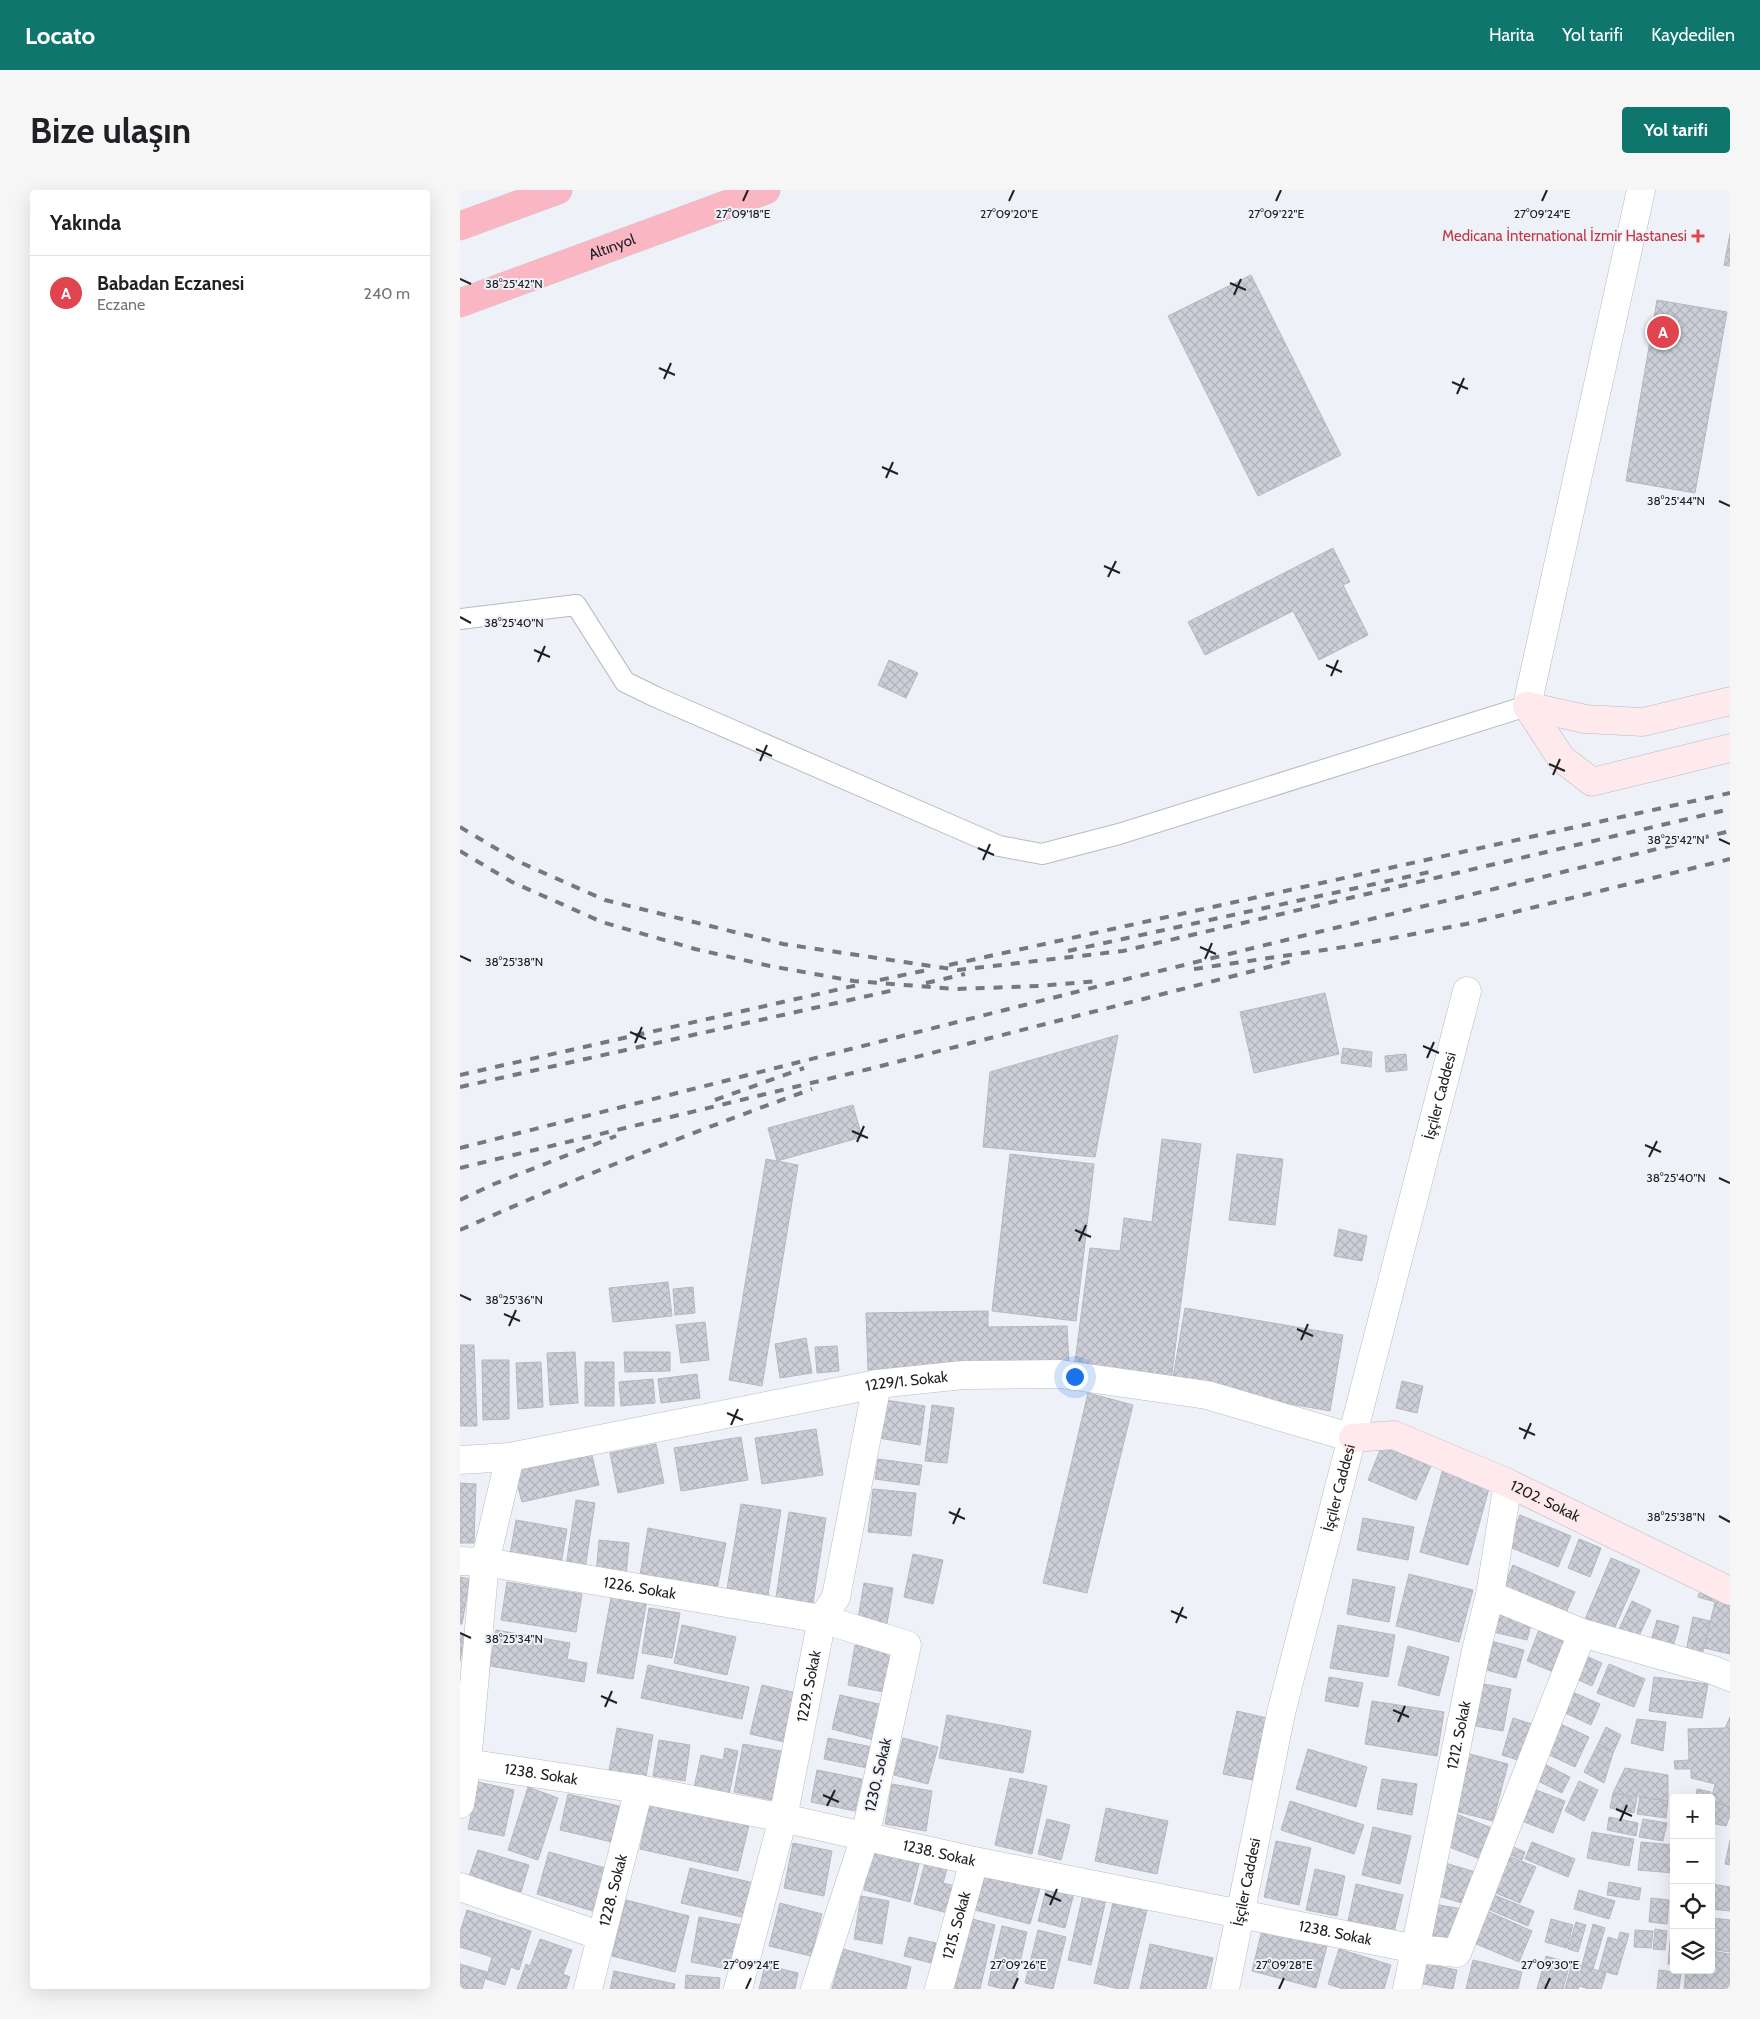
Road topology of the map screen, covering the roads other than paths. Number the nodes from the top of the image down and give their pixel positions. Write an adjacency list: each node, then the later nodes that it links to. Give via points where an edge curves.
1 (558, 190): 4 (highway)
2 (766, 190): 5 (highway, Altınyol)
3 (1641, 190): 8 (street)
4 (460, 226)
5 (460, 302)
6 (460, 619): 8 (lane, via 576,605 626,682 999,846 1042,854 1119,834)
7 (1730, 701): 8 (street, via 1643,722 1585,719)
8 (1527, 706): 9 (street, via 1562,758 1592,782)
9 (1730, 748)
10 (1467, 991): 12 (street, İşçiler Caddesi)
11 (877, 1384): 12 (street, 1229/1. Sokak, via 963,1375 1060,1374 1207,1395); 13 (street, 1229/1. Sokak); 19 (street, 1229. Sokak, via 836,1597)
12 (1353, 1438): 15 (street, 1202. Sokak, via 1394,1435); 29 (street, İşçiler Caddesi, via 1281,1712)
13 (510, 1457): 14 (street, 1229/1. Sokak); 16 (street)
14 (460, 1460)
15 (1508, 1483): 17 (street, 1202. Sokak); 18 (street, 1212. Sokak)
16 (472, 1561): 19 (street, 1226. Sokak); 22 (street)
17 (1730, 1591)
18 (1490, 1595): 20 (street); 31 (street, 1212. Sokak)
19 (822, 1619): 25 (street, 1229. Sokak); 26 (street, 1230. Sokak, via 907,1645)
20 (1582, 1633): 21 (street); 31 (street, 1238. Sokak, via 1457,1953)
21 (1730, 1677)
22 (464, 1762): 23 (street, 1238. Sokak); 24 (street)
23 (639, 1789): 25 (street, 1238. Sokak); 30 (street, 1228. Sokak)
24 (460, 1804)
25 (783, 1818): 26 (street, 1238. Sokak); 33 (street, 1229. Sokak)
26 (864, 1837): 27 (street, 1238. Sokak); 34 (street, 1230. Sokak)
27 (974, 1862): 29 (street, 1238. Sokak); 35 (street, 1215. Sokak)
28 (460, 1887): 30 (street)
29 (1241, 1913): 31 (street, 1238. Sokak); 36 (street, İşçiler Caddesi)
30 (601, 1936): 32 (street, 1228. Sokak)
31 (1416, 1949): 37 (street, 1212. Sokak)
32 (588, 1989)
33 (738, 1989)
34 (815, 1989)
35 (939, 1989)
36 (1225, 1989)
37 (1407, 1989)

